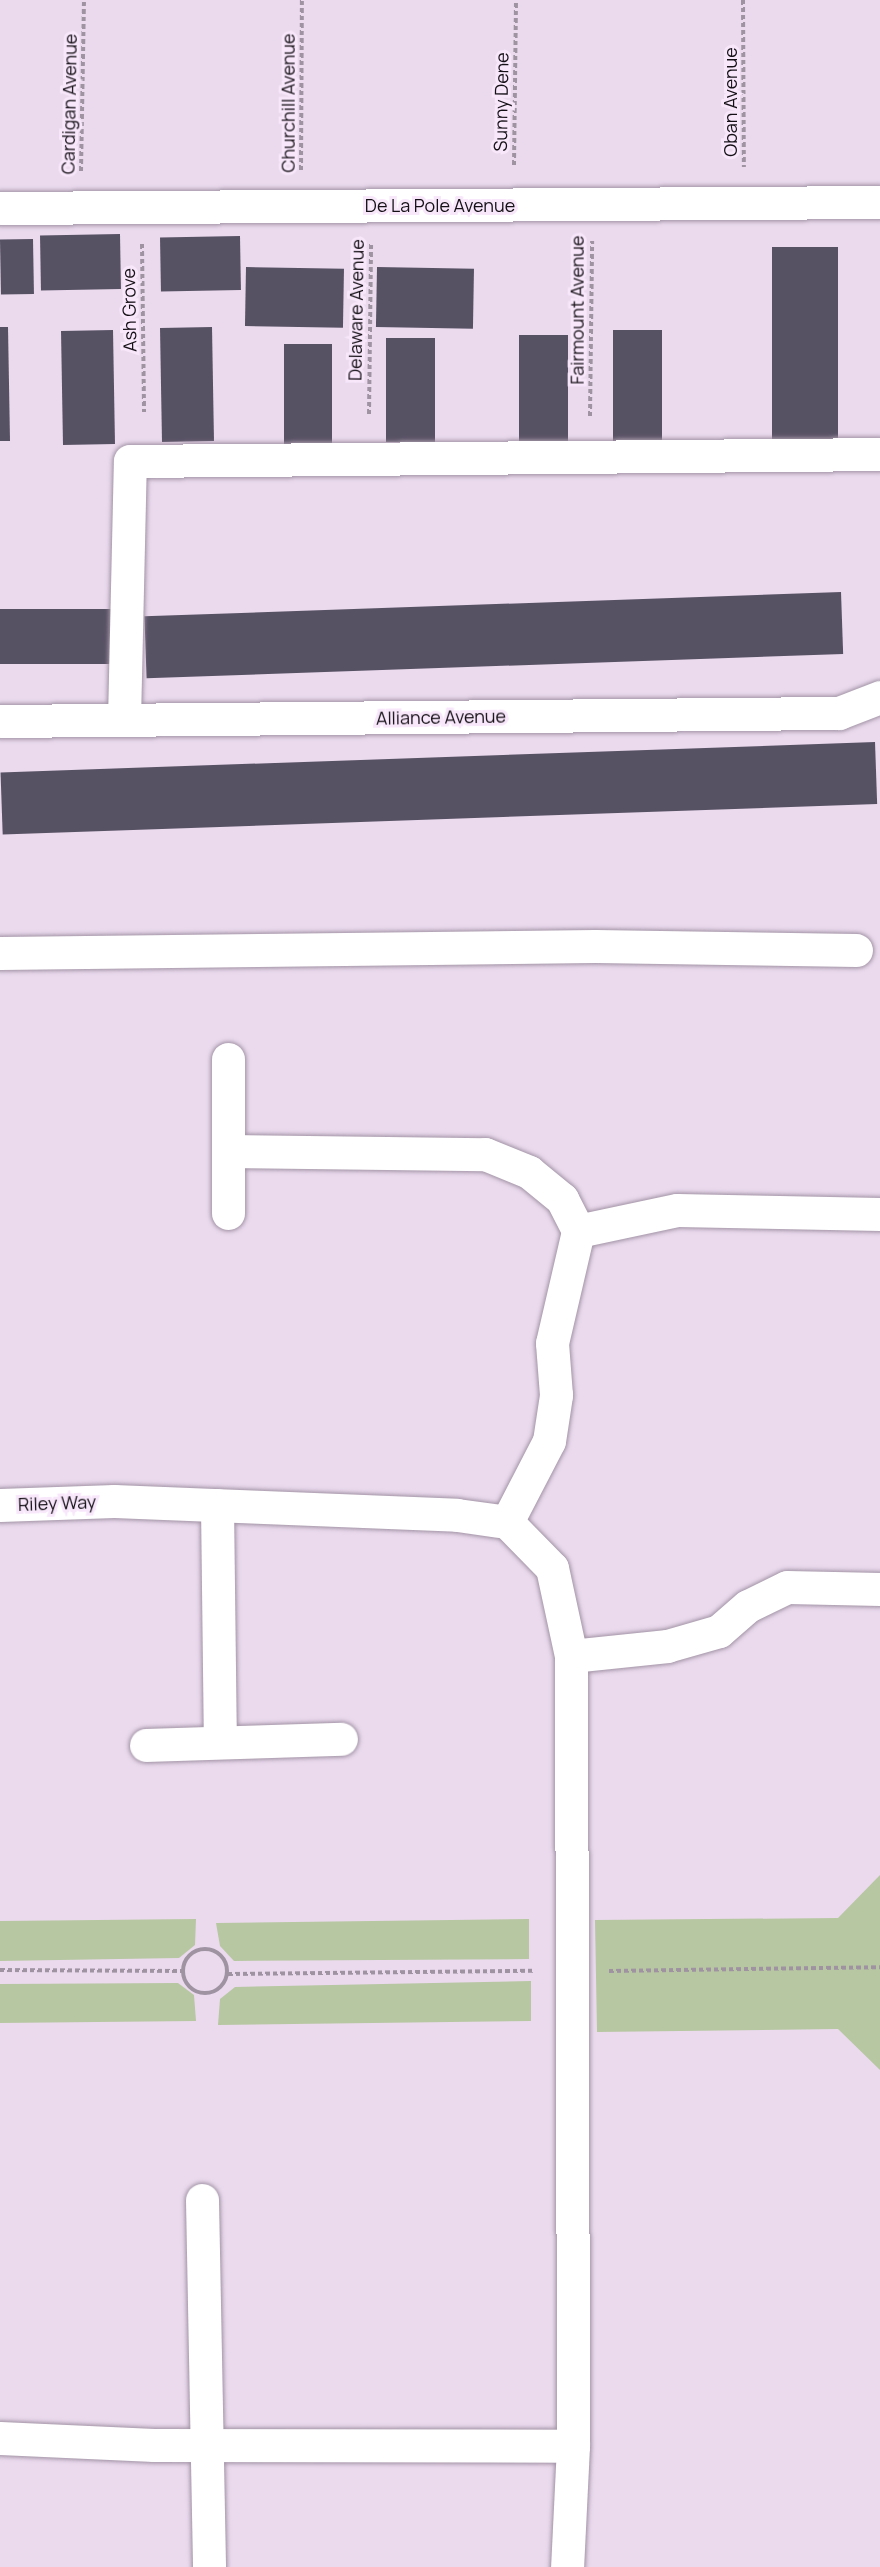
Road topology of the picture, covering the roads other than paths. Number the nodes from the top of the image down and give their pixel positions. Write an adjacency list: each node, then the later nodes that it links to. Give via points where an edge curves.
1 (880, 202): 2 (street, De La Pole Avenue)
2 (0, 208)
3 (880, 454): 5 (street, via 130,461)
4 (880, 697): 5 (street, Alliance Avenue, via 839,713)
5 (124, 720): 6 (street, Alliance Avenue)
6 (0, 721)
7 (856, 950): 8 (street, via 595,945)
8 (0, 953)
9 (228, 1059): 10 (street)
10 (228, 1150): 11 (street); 13 (street, via 485,1154 529,1172 562,1199)
11 (228, 1213)
12 (880, 1214): 13 (street, via 677,1210)
13 (578, 1231): 16 (street, via 552,1343 556,1395 549,1441)
14 (0, 1504): 15 (street, Riley Way, via 114,1501)
15 (217, 1505): 16 (street, Riley Way, via 457,1515); 20 (street)
16 (507, 1522): 18 (street, via 552,1568)
17 (880, 1589): 18 (street, via 787,1587 748,1606 719,1630 667,1646)
18 (571, 1656): 25 (street)
19 (341, 1739): 20 (street)
20 (220, 1742): 21 (street)
21 (146, 1745)
22 (202, 2200): 24 (street)
23 (0, 2438): 24 (street)
24 (208, 2445): 25 (street); 26 (street)
25 (573, 2446): 27 (street)
26 (209, 2567)
27 (567, 2567)

